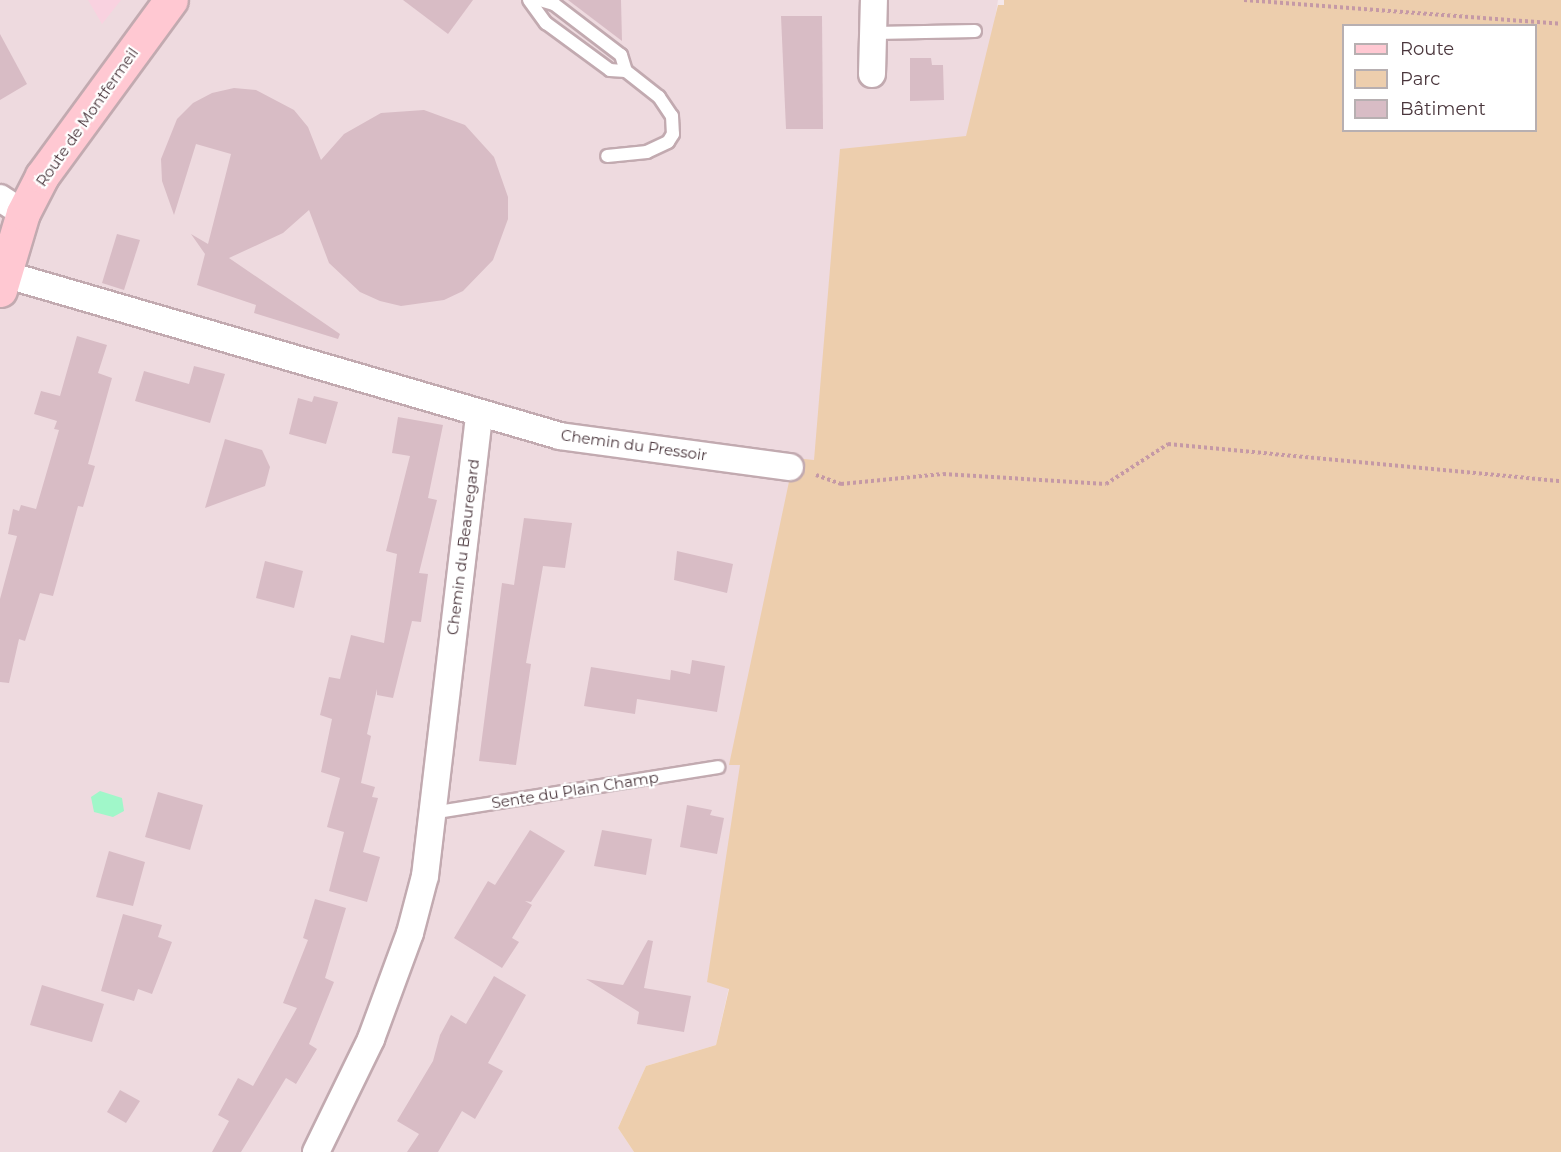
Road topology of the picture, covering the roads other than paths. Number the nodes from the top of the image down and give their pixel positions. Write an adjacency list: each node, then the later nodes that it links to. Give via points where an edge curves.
1 (171, 0): 10 (main road, Route de Montfermeil, via 42,176)
2 (529, 0): 7 (lane, via 546,23 610,70)
3 (540, 0): 7 (lane, via 554,4 621,55)
4 (874, 0): 6 (street)
5 (975, 31): 6 (lane)
6 (875, 33): 8 (street)
7 (626, 71): 9 (lane, via 667,106 673,134 668,142 647,152)
8 (872, 74)
9 (607, 156)
10 (12, 205): 11 (main road, Route de Montfermeil)
11 (2, 282): 12 (street)
12 (479, 413): 13 (street, Chemin du Pressoir, via 560,436); 15 (street, Chemin du Beauregard)
13 (790, 467)
14 (718, 767): 15 (lane, Sente du Plain Champ)
15 (432, 813): 16 (street, Chemin du Beauregard, via 425,876 410,933 371,1039)
16 (316, 1152)

